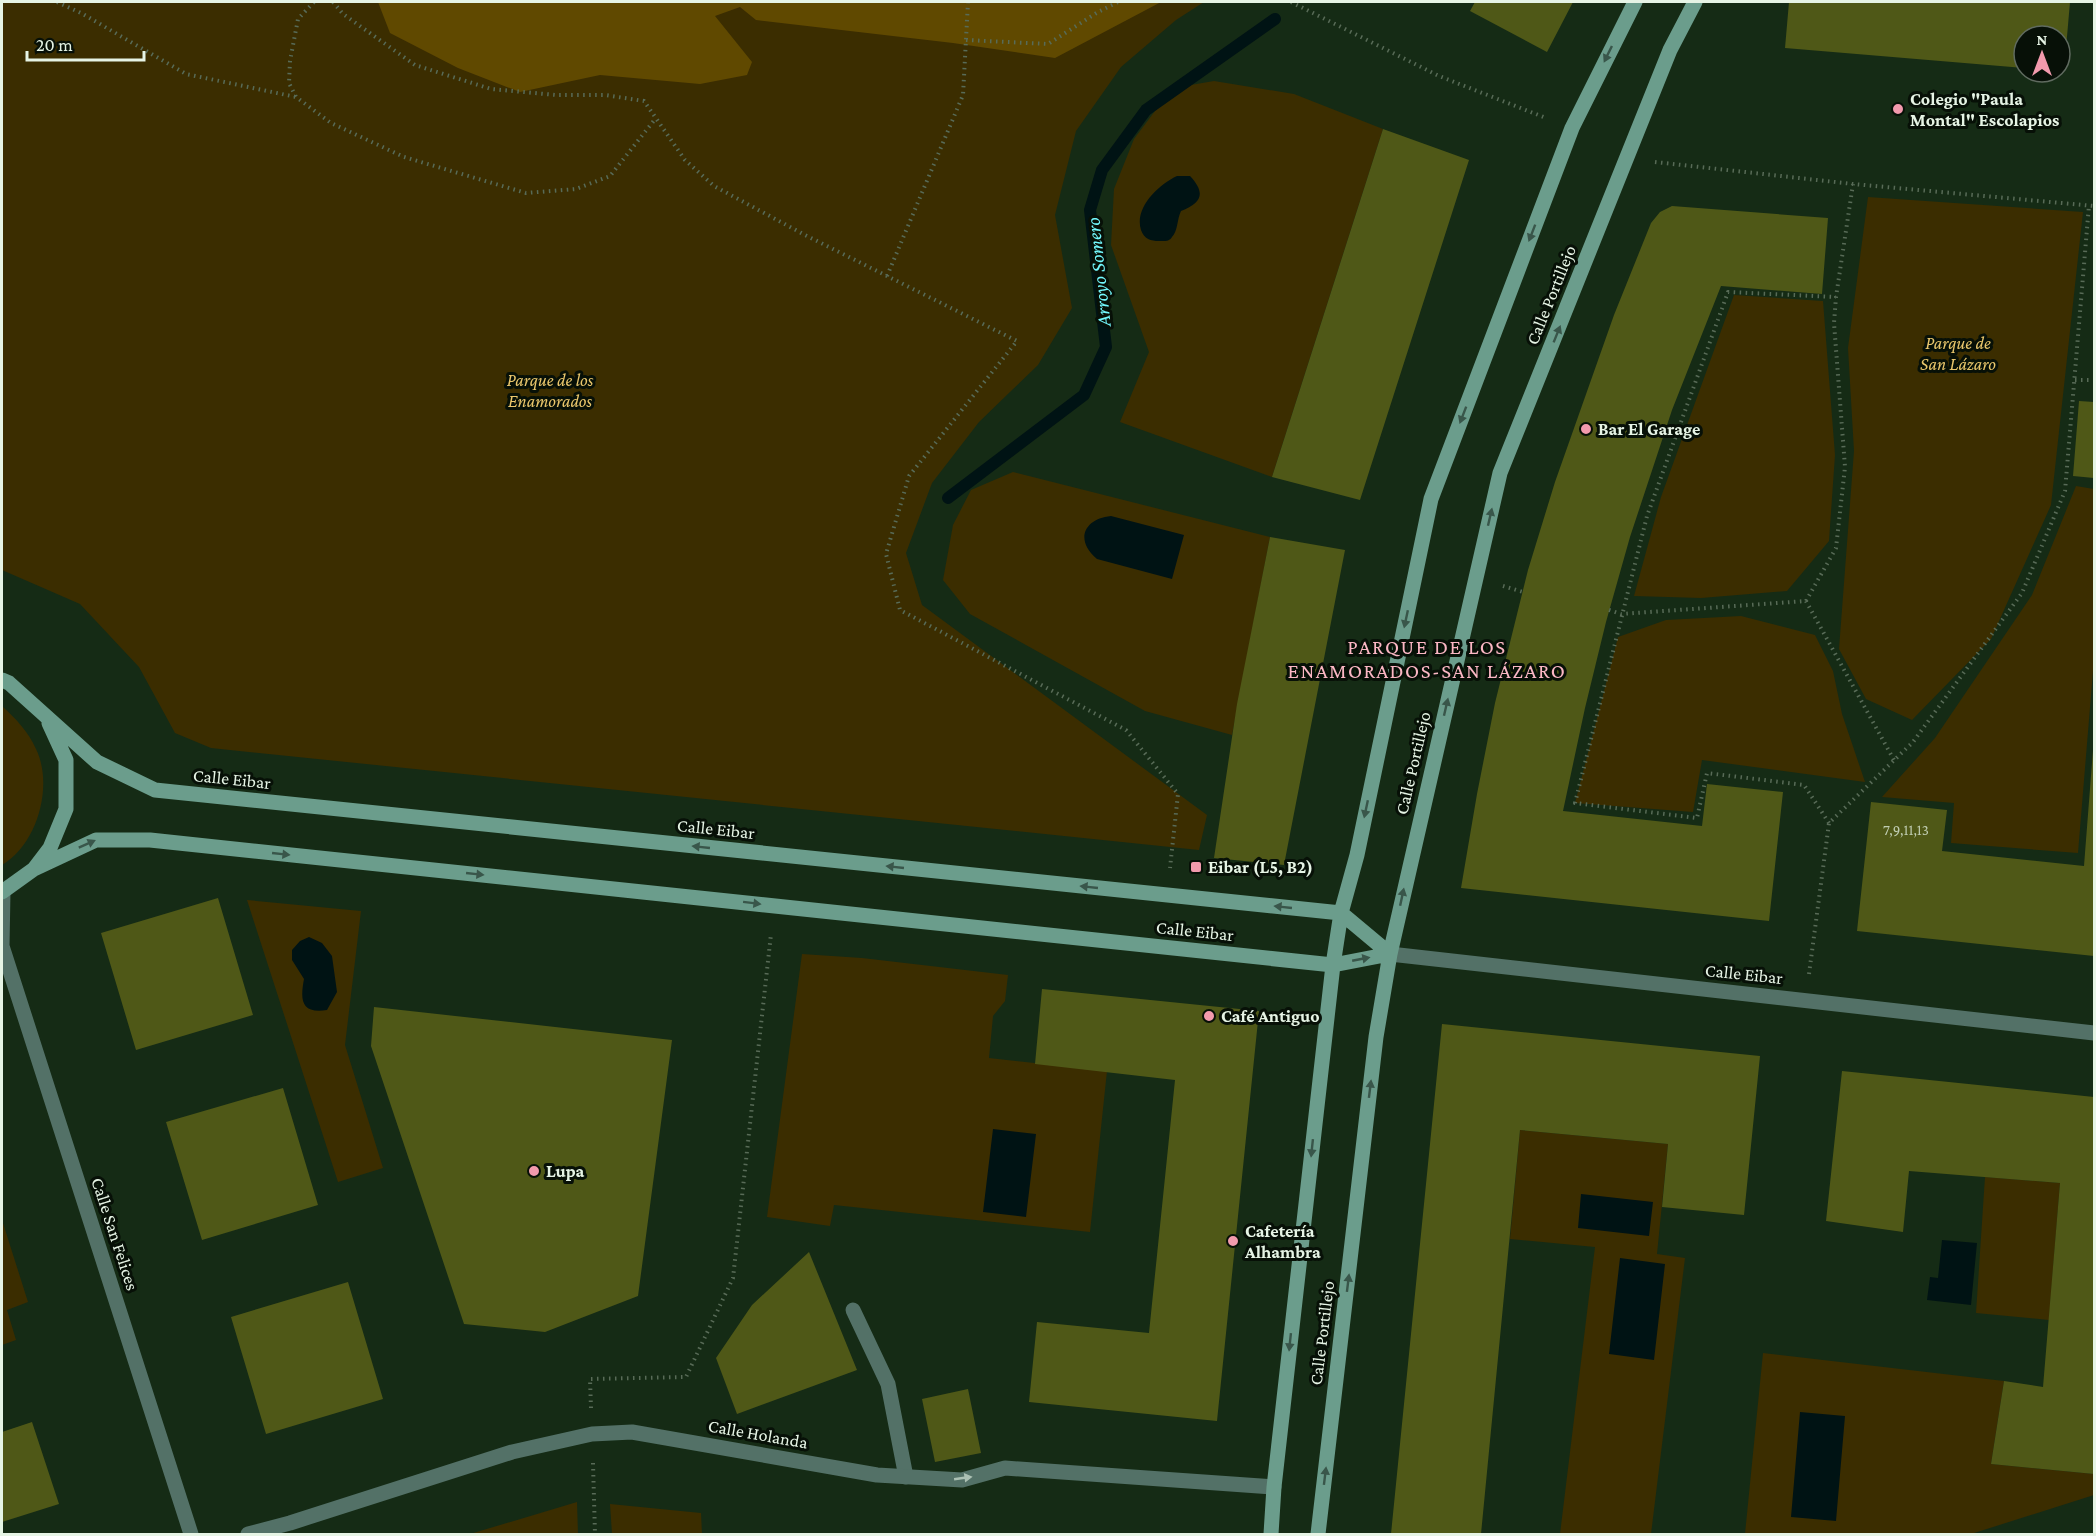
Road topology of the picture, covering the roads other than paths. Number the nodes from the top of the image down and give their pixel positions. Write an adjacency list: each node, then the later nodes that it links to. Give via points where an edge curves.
1 (1635, 2): 7 (main road, Calle Portillejo, one-way to 7, via 1572,128 1431,499 1357,855)
2 (1695, 2): 9 (main road, Calle Portillejo, one-way to 2, via 1500,473 1670,50)
3 (2, 680): 4 (main road, Calle Eibar)
4 (46, 717): 5 (main road, via 66,760 66,809 50,848); 7 (main road, Calle Eibar, one-way to 4, via 155,790 97,762)
5 (34, 869): 6 (main road); 10 (main road, Calle Eibar, one-way to 10, via 96,840 150,840)
6 (2, 892): 8 (street, Calle San Felices)
7 (1341, 913): 9 (main road); 10 (main road, Calle Portillejo)
8 (2, 946): 15 (street, Calle San Felices)
9 (1389, 954): 10 (main road, Calle Eibar, one-way to 9); 11 (street, Calle Eibar); 18 (main road, Calle Portillejo, one-way to 9)
10 (1333, 965): 14 (main road, Calle Portillejo, one-way to 14)
11 (2094, 1033)
12 (853, 1310): 13 (street, via 888,1384)
13 (913, 1477): 14 (street, Calle Holanda, one-way to 14, via 962,1480 1005,1468); 16 (street, Calle Holanda, via 877,1475 632,1432 592,1434 512,1452)
14 (1274, 1487): 17 (main road, Calle Portillejo)
15 (191, 1534)
16 (248, 1534)
17 (1271, 1534)
18 (1318, 1534)

